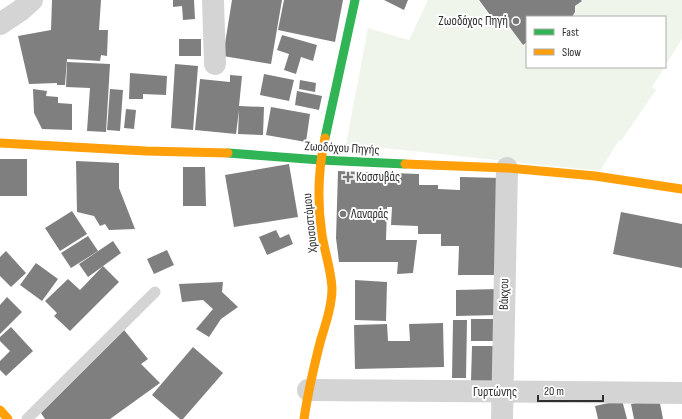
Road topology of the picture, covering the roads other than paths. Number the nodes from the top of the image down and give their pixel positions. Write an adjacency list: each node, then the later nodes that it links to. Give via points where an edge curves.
1 (32, 0): 4 (street)
2 (213, 0): 5 (street)
3 (355, 0): 7 (street, Χρυσοστόμου)
4 (0, 24)
5 (215, 64)
6 (0, 143): 7 (street, Ζωοδόχου Πηγής)
7 (320, 160): 8 (street, Ζωοδόχου Πηγής); 11 (street, Χρυσοστόμου, via 318,204 332,290)
8 (507, 168): 9 (street, Ζωοδόχου Πηγής, via 595,176); 12 (street, Βάκχου)
9 (682, 189)
10 (155, 292): 16 (lane)
11 (308, 390): 12 (street, Γυρτώνης); 17 (street, Χρυσοστόμου)
12 (502, 392): 13 (street, Γυρτώνης); 18 (street, Βάκχου)
13 (682, 393)
14 (0, 410): 15 (street)
15 (8, 419)
16 (27, 419)
17 (304, 419)
18 (502, 419)

